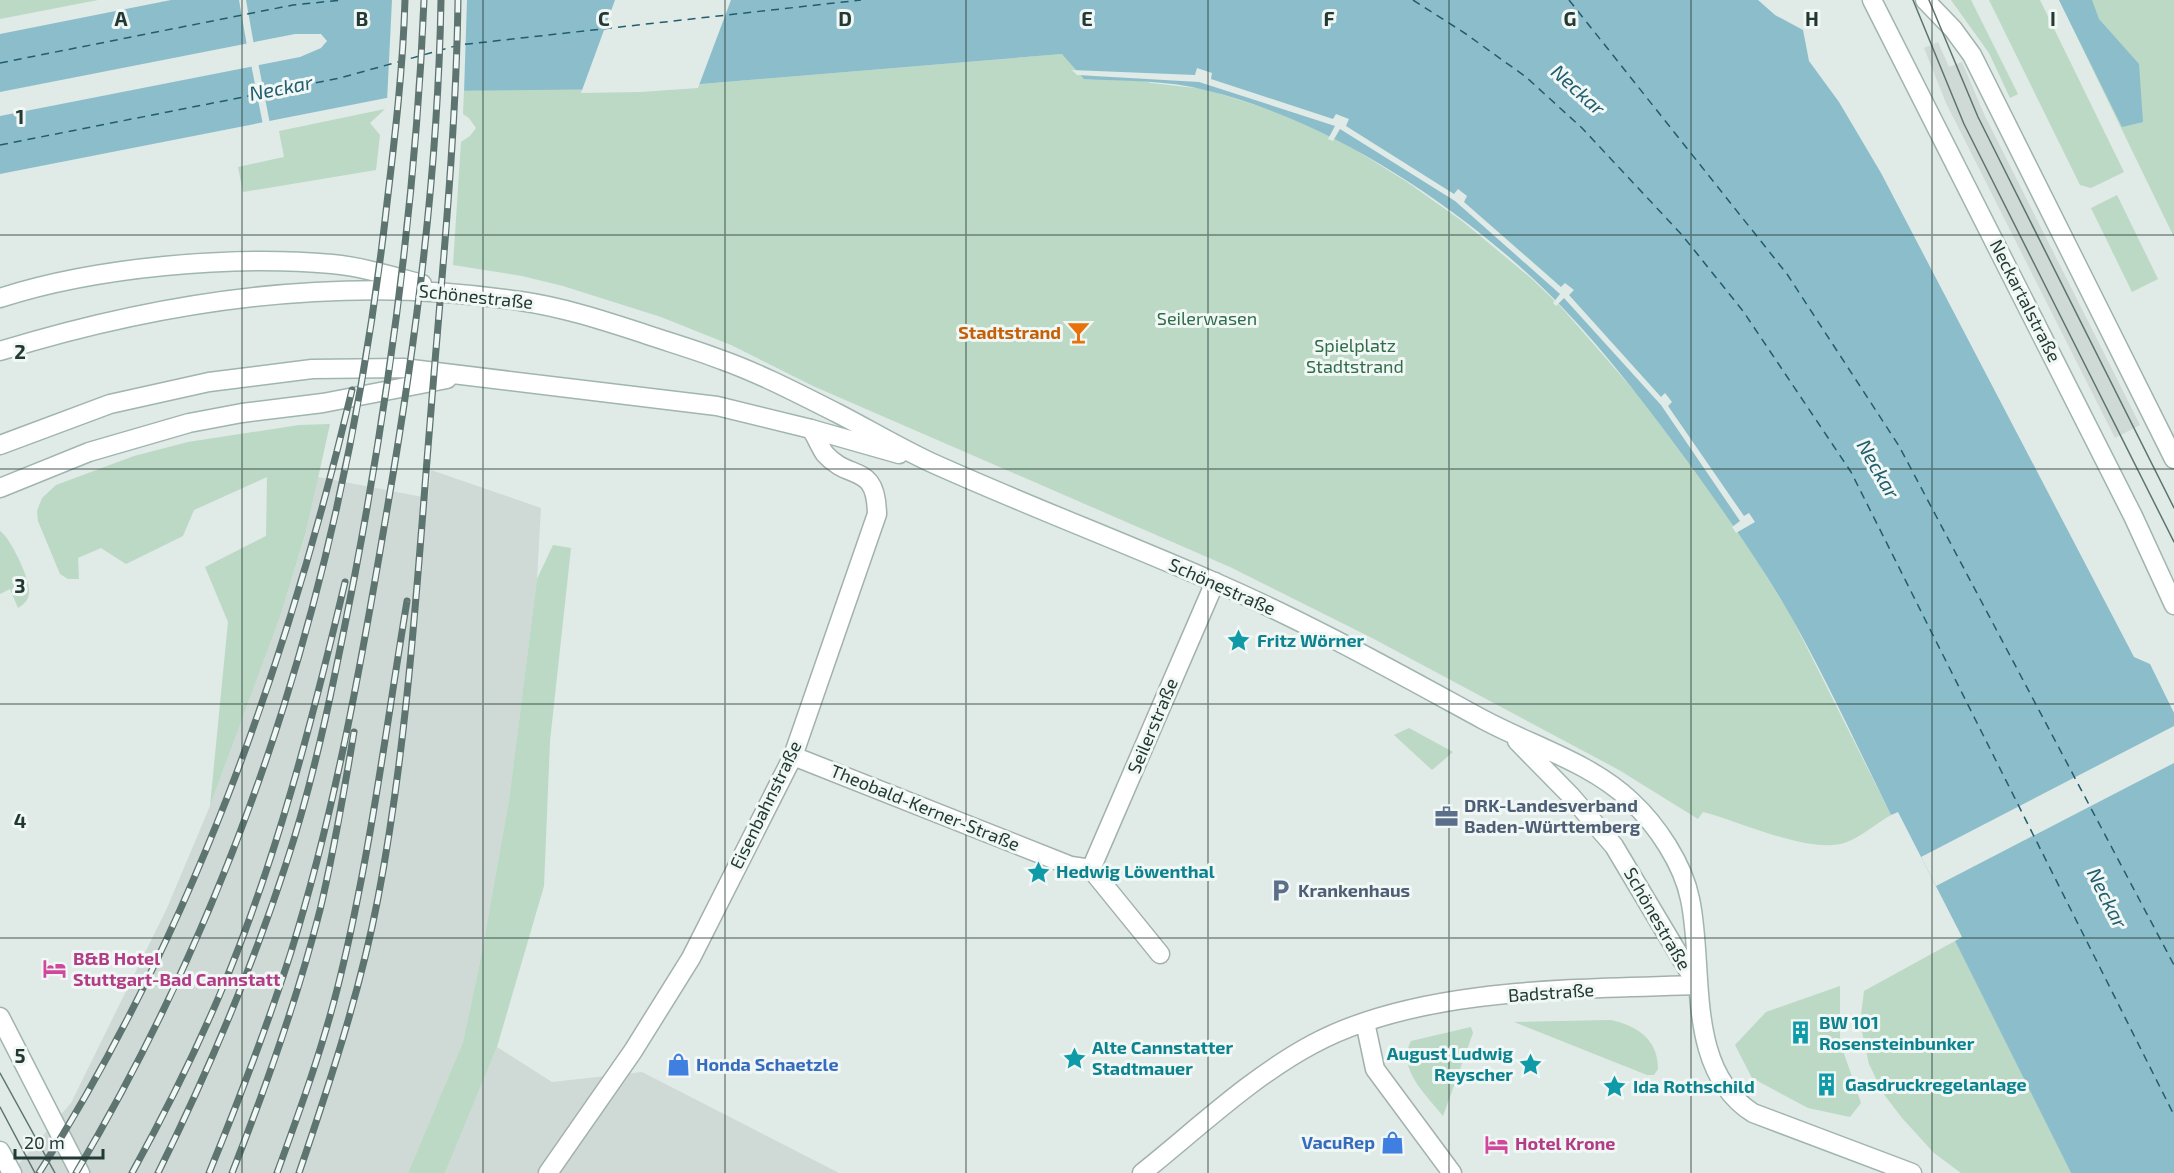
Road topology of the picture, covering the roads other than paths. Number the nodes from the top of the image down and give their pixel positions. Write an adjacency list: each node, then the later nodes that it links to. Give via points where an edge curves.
1 (1872, 0): 13 (main road, Neckartalstraße, via 2123,496)
2 (1925, 0): 9 (main road, via 1972,55)
3 (469, 296): 4 (main road, via 334,265 219,263 89,278); 5 (main road, Schönestraße, via 420,290 245,297 94,324); 10 (main road, Schönestraße, via 556,307 725,361 836,412)
4 (0, 298)
5 (0, 351)
6 (466, 376): 7 (main road, Schönestraße, via 717,406); 8 (main road, Schönestraße, via 403,368 312,369 209,382 110,404); 11 (main road, via 189,423 88,452)
7 (812, 429): 10 (main road, Schönestraße); 15 (main road, Eisenbahnstraße, via 825,454 872,484 877,514)
8 (0, 445)
9 (2174, 459)
10 (927, 461): 12 (main road, Schönestraße)
11 (0, 488)
12 (1215, 582): 14 (main road, Schönestraße, via 1345,644); 16 (main road, Seilerstraße)
13 (2174, 605)
14 (1508, 732): 18 (main road, Schönestraße, via 1614,846); 18 (main road, Schönestraße, via 1603,778 1643,812 1686,885 1693,917)
15 (793, 756): 16 (main road, Theobald-Kerner-Straße, via 1071,866); 24 (main road, Eisenbahnstraße, via 691,958 633,1051)
16 (1091, 869): 17 (main road)
17 (1160, 954)
18 (1696, 985): 20 (main road, Badstraße, via 1530,992 1402,1010); 27 (main road, via 1713,1061 1725,1089 1739,1104 1812,1137)
19 (0, 1017): 23 (main road)
20 (1365, 1022): 25 (main road, Badstraße, via 1310,1046 1265,1075); 26 (main road, via 1375,1069)
21 (0, 1151): 22 (main road)
22 (12, 1173)
23 (80, 1173)
24 (548, 1173)
25 (1142, 1173)
26 (1452, 1173)
27 (1912, 1173)

